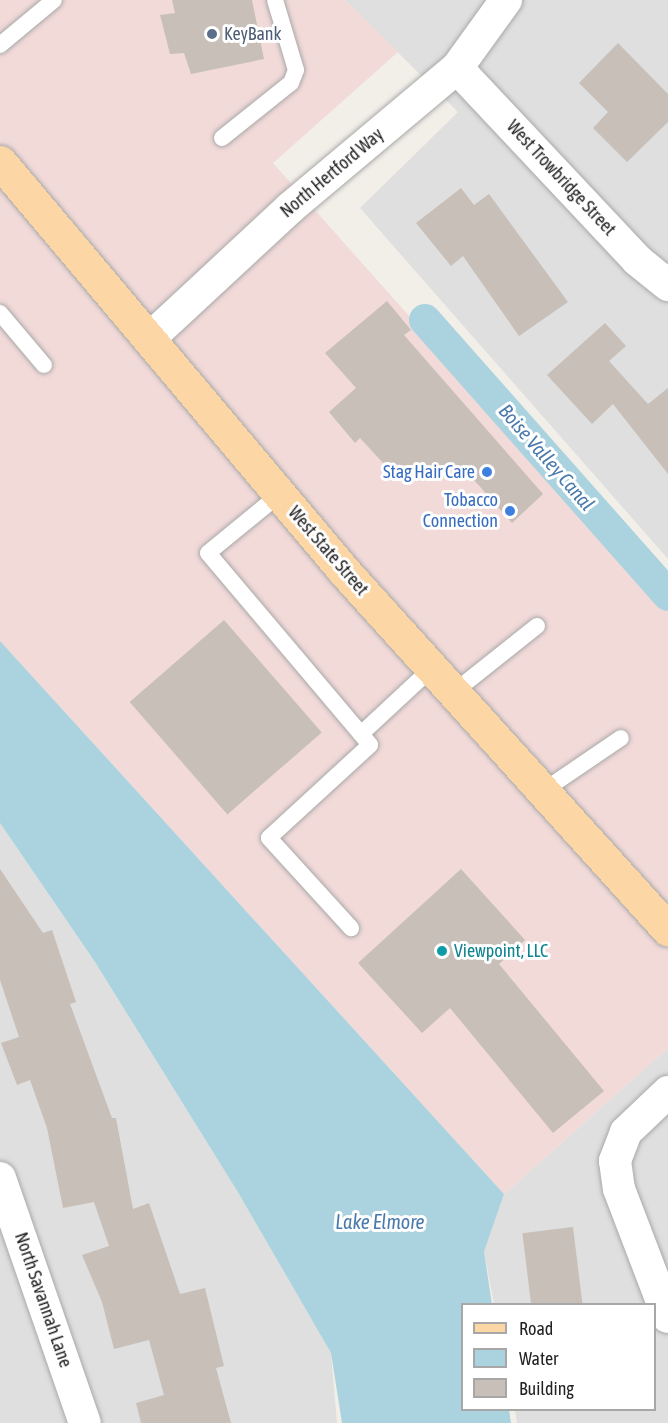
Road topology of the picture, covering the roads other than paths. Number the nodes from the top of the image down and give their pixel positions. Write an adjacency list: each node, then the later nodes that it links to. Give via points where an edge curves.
1 (52, 0): 4 (lane)
2 (275, 0): 6 (lane, via 296,70 291,83)
3 (506, 0): 5 (street, North Hertford Way)
4 (0, 45)
5 (457, 68): 8 (street, West Trowbridge Street, via 637,260); 10 (street, North Hertford Way, via 290,208)
6 (222, 138)
7 (0, 162): 10 (main road, West State Street)
8 (668, 285)
9 (0, 313): 11 (lane)
10 (149, 339): 12 (main road, West State Street)
11 (44, 365)
12 (280, 494): 14 (main road, West State Street); 16 (lane, via 208,553)
13 (537, 626): 15 (lane)
14 (432, 668): 15 (main road, West State Street); 16 (lane)
15 (454, 692): 18 (main road, West State Street)
16 (361, 734): 19 (lane, via 370,745 269,838)
17 (621, 738): 18 (lane)
18 (543, 792): 20 (main road, West State Street)
19 (351, 928)
20 (668, 929)
21 (668, 1092): 23 (street, via 626,1131 615,1161 619,1189)
22 (0, 1178): 24 (street, North Savannah Lane)
23 (668, 1317)
24 (85, 1423)

